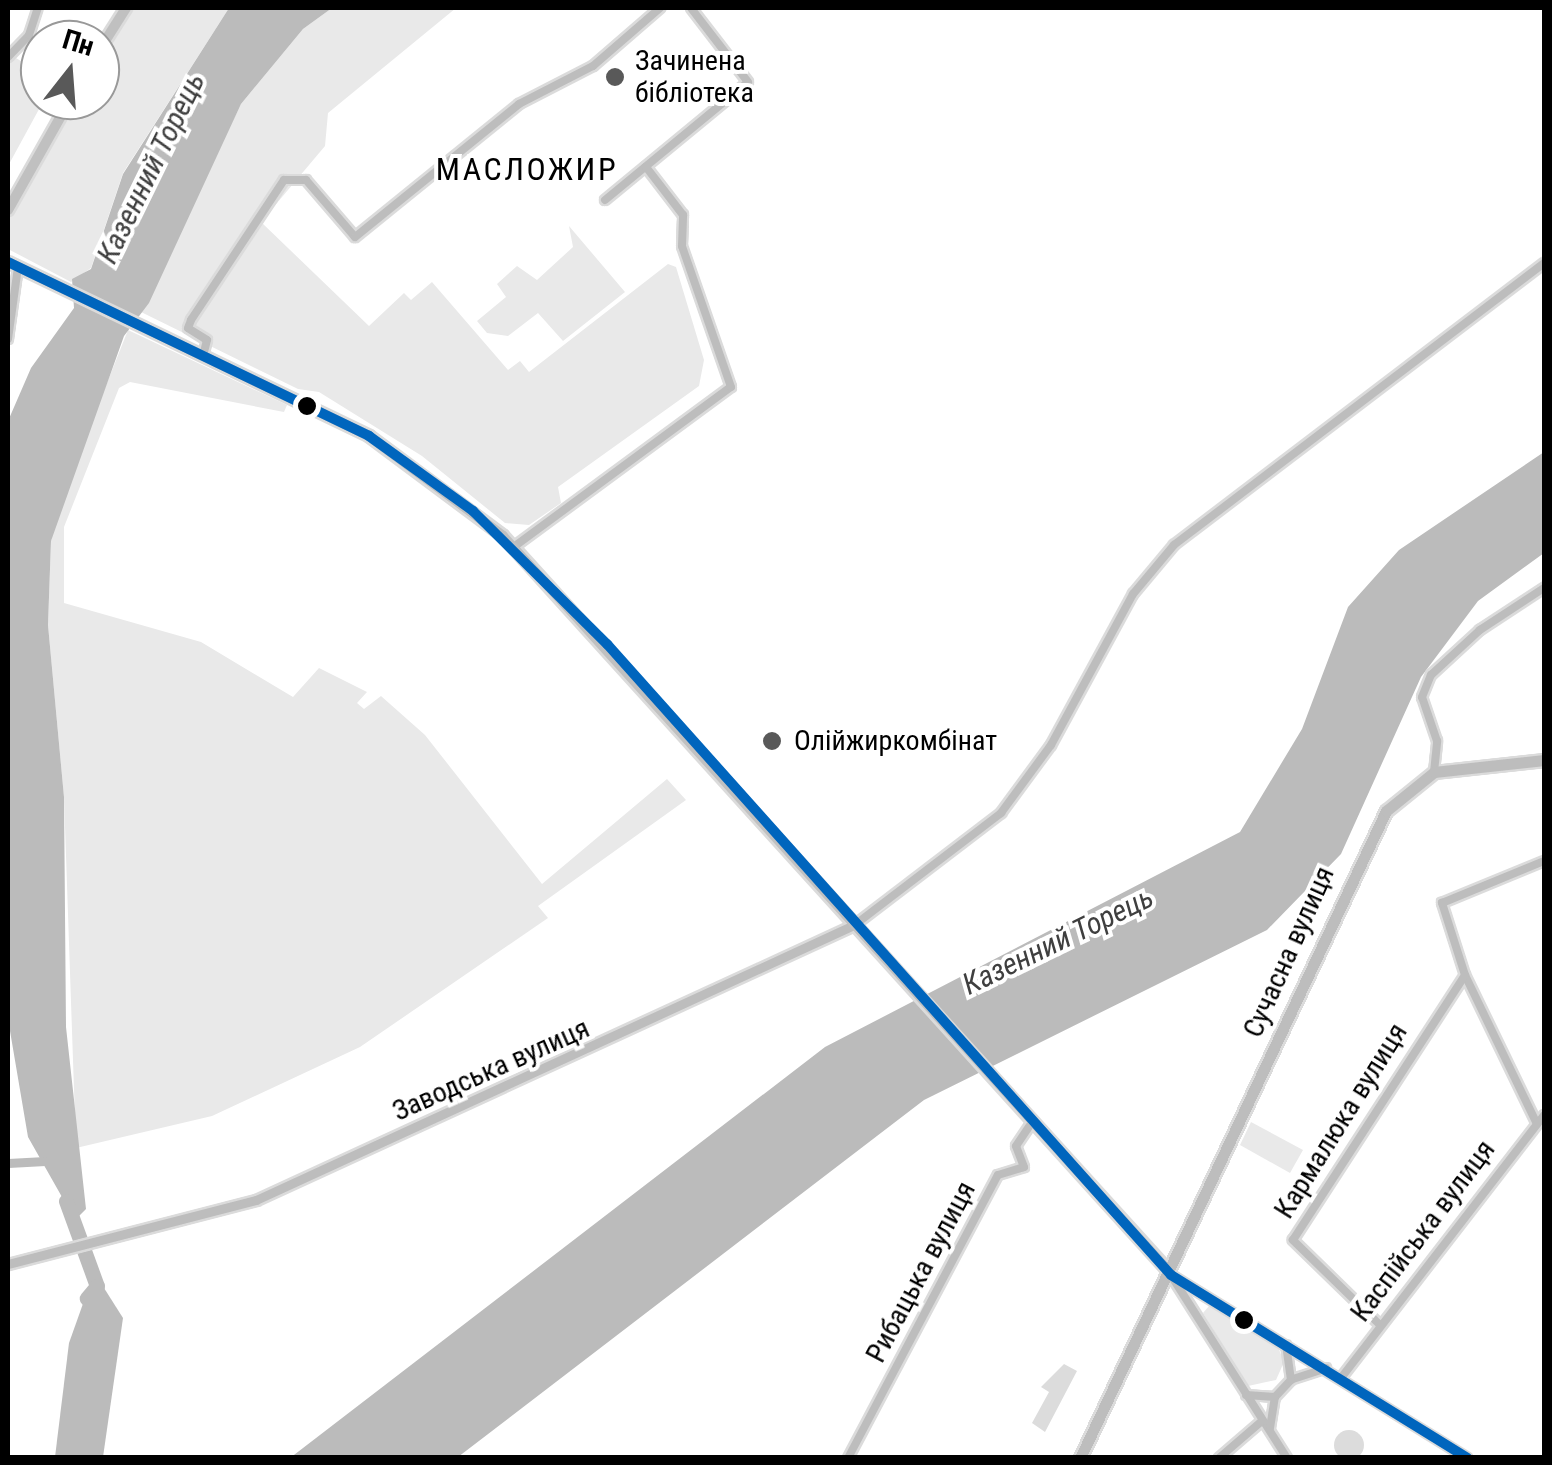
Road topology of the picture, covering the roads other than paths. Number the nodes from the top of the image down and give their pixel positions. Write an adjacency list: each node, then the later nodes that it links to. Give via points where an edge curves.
1 (38, 8): 4 (street, via 29,35)
2 (660, 8): 12 (street, via 588,69 536,92 355,237 306,180 284,180 190,320 188,328 208,340)
3 (691, 8): 6 (street, via 748,82)
4 (8, 56)
5 (59, 120): 8 (main road)
6 (646, 168): 7 (street); 13 (street, via 682,214 682,246 731,387)
7 (605, 200)
8 (8, 210)
9 (1544, 263): 18 (street, via 1174,545 1132,594 1052,745 1000,813)
10 (13, 264): 11 (street); 12 (main road)
11 (8, 339)
12 (202, 356): 13 (main road, via 369,436)
13 (515, 546): 18 (main road)
14 (1544, 588): 16 (street, via 1480,630 1432,676 1422,696 1437,741)
15 (1544, 760): 16 (main road, Сучасна вулиця)
16 (1434, 772): 23 (main road, Сучасна вулиця, via 1396,796 1345,885)
17 (1544, 862): 19 (street, via 1442,903)
18 (856, 924): 21 (main road); 22 (street, Заводська вулиця, via 256,1200)
19 (1464, 975): 20 (street); 24 (street, Кармалюка вулиця, via 1293,1240)
20 (1540, 1118): 24 (street, Каспійська вулиця)
21 (1030, 1125): 23 (main road); 33 (street, Рибацька вулиця, via 1016,1146 1024,1167 998,1175)
22 (8, 1264)
23 (1171, 1275): 25 (street); 29 (street); 34 (main road, Сучасна вулиця)
24 (1380, 1325): 27 (street, Каспійська вулиця)
25 (1286, 1343): 26 (street); 28 (street)
26 (1326, 1368): 27 (street); 28 (street)
27 (1341, 1378): 37 (street)
28 (1291, 1380): 30 (street)
29 (1246, 1395): 30 (street); 31 (street)
30 (1275, 1397): 32 (street)
31 (1262, 1420): 32 (street); 35 (street)
32 (1271, 1433): 36 (street)
33 (848, 1458)
34 (1080, 1458)
35 (1219, 1458)
36 (1287, 1458)
37 (1467, 1458)

